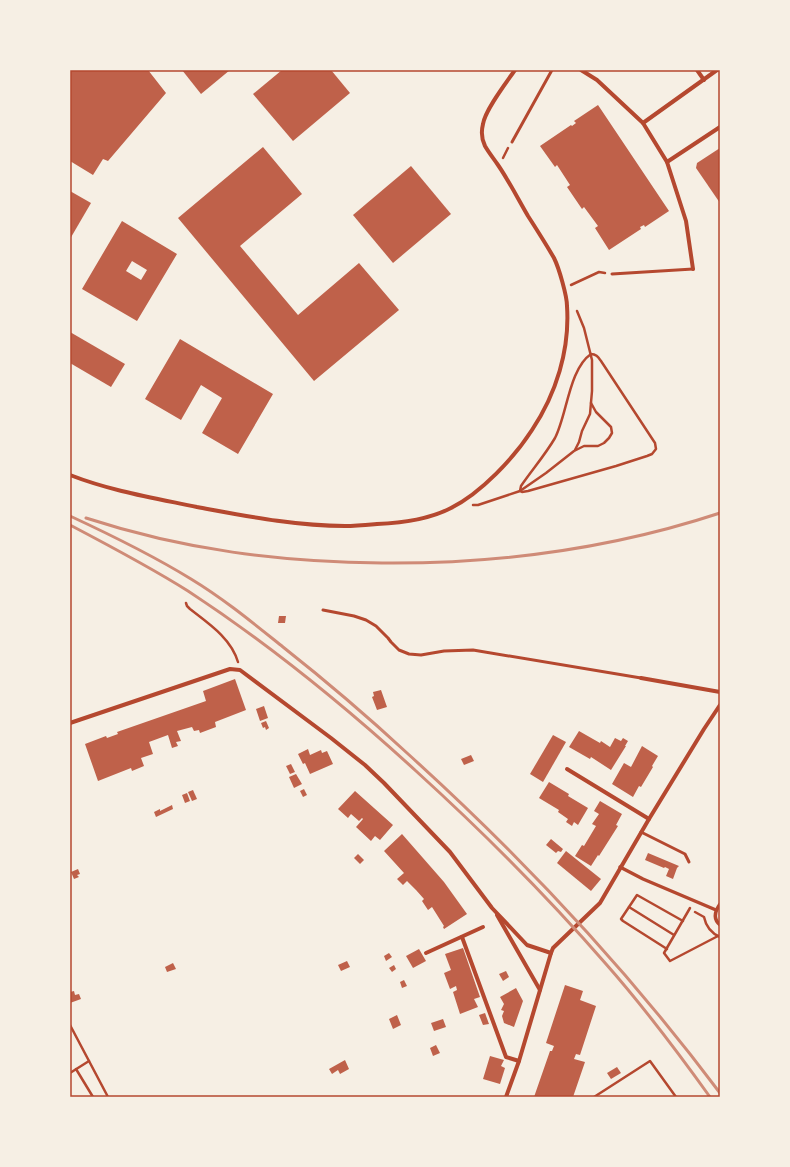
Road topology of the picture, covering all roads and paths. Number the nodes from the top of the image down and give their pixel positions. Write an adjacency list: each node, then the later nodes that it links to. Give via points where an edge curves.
1 (515, 70): 11 (street, via 483,122 485,146)
2 (552, 70): 9 (lane)
3 (581, 70): 7 (street, via 597,80)
4 (697, 70): 6 (street)
5 (717, 70): 6 (street)
6 (704, 80): 7 (street)
7 (643, 123): 10 (street)
8 (720, 127): 10 (street)
9 (512, 142): 11 (path)
10 (667, 162): 12 (street, via 686,221)
11 (498, 165): 14 (street, via 555,260)
12 (693, 269): 13 (lane)
13 (612, 274): 14 (path, via 599,272)
14 (563, 287): 15 (street)
15 (567, 304): 16 (path, via 573,306 579,315); 21 (street, via 564,355 546,406 530,435 515,454 485,484)
16 (591, 354): 17 (path); 20 (path, via 585,358 574,378 555,437); 20 (path, via 597,355 602,361 655,443 656,449 652,454 616,466 528,491)
17 (591, 403): 18 (path, via 590,414); 18 (path, via 611,428 612,433 610,438 598,446 584,446)
18 (574, 451): 20 (path)
19 (70, 475): 21 (street, via 129,494 285,522 346,526 404,522 429,517)
20 (520, 491): 21 (path, via 478,505 468,504)
21 (464, 500)
22 (186, 603): 24 (path, via 230,644)
23 (323, 610): 25 (lane, via 366,620 376,626 399,650 409,654 473,650)
24 (240, 670): 28 (street, via 230,669); 37 (street, via 365,765 450,852)
25 (642, 678): 26 (street)
26 (720, 692)
27 (720, 705): 30 (street)
28 (70, 723)
29 (567, 770): 30 (street)
30 (649, 819): 31 (street)
31 (641, 832): 32 (lane, via 685,854); 33 (street)
32 (689, 862)
33 (620, 867): 34 (street); 47 (street, via 600,903)
34 (694, 900): 38 (path); 39 (street)
35 (720, 904): 39 (street)
36 (629, 907): 40 (path, via 638,895); 43 (path); 46 (path, via 621,919 623,922)
37 (492, 908): 47 (street, via 527,945); 49 (street)
38 (690, 909): 40 (path); 45 (path, via 704,917 710,931)
39 (716, 910): 41 (street, via 715,916)
40 (683, 921): 43 (path)
41 (720, 925)
42 (483, 927): 44 (street)
43 (674, 935): 46 (path)
44 (462, 937): 48 (street); 52 (street, via 506,1057)
45 (719, 937): 46 (path, via 670,961 664,953)
46 (667, 948)
47 (552, 950): 49 (street)
48 (426, 953)
49 (540, 990): 52 (street)
50 (70, 1025): 51 (path)
51 (89, 1061): 53 (path); 56 (path)
52 (519, 1061): 57 (street)
53 (76, 1069): 54 (path); 55 (path)
54 (70, 1073)
55 (93, 1097)
56 (108, 1097)
57 (506, 1097)
58 (594, 1097): 59 (path, via 650,1061)
59 (676, 1097)

